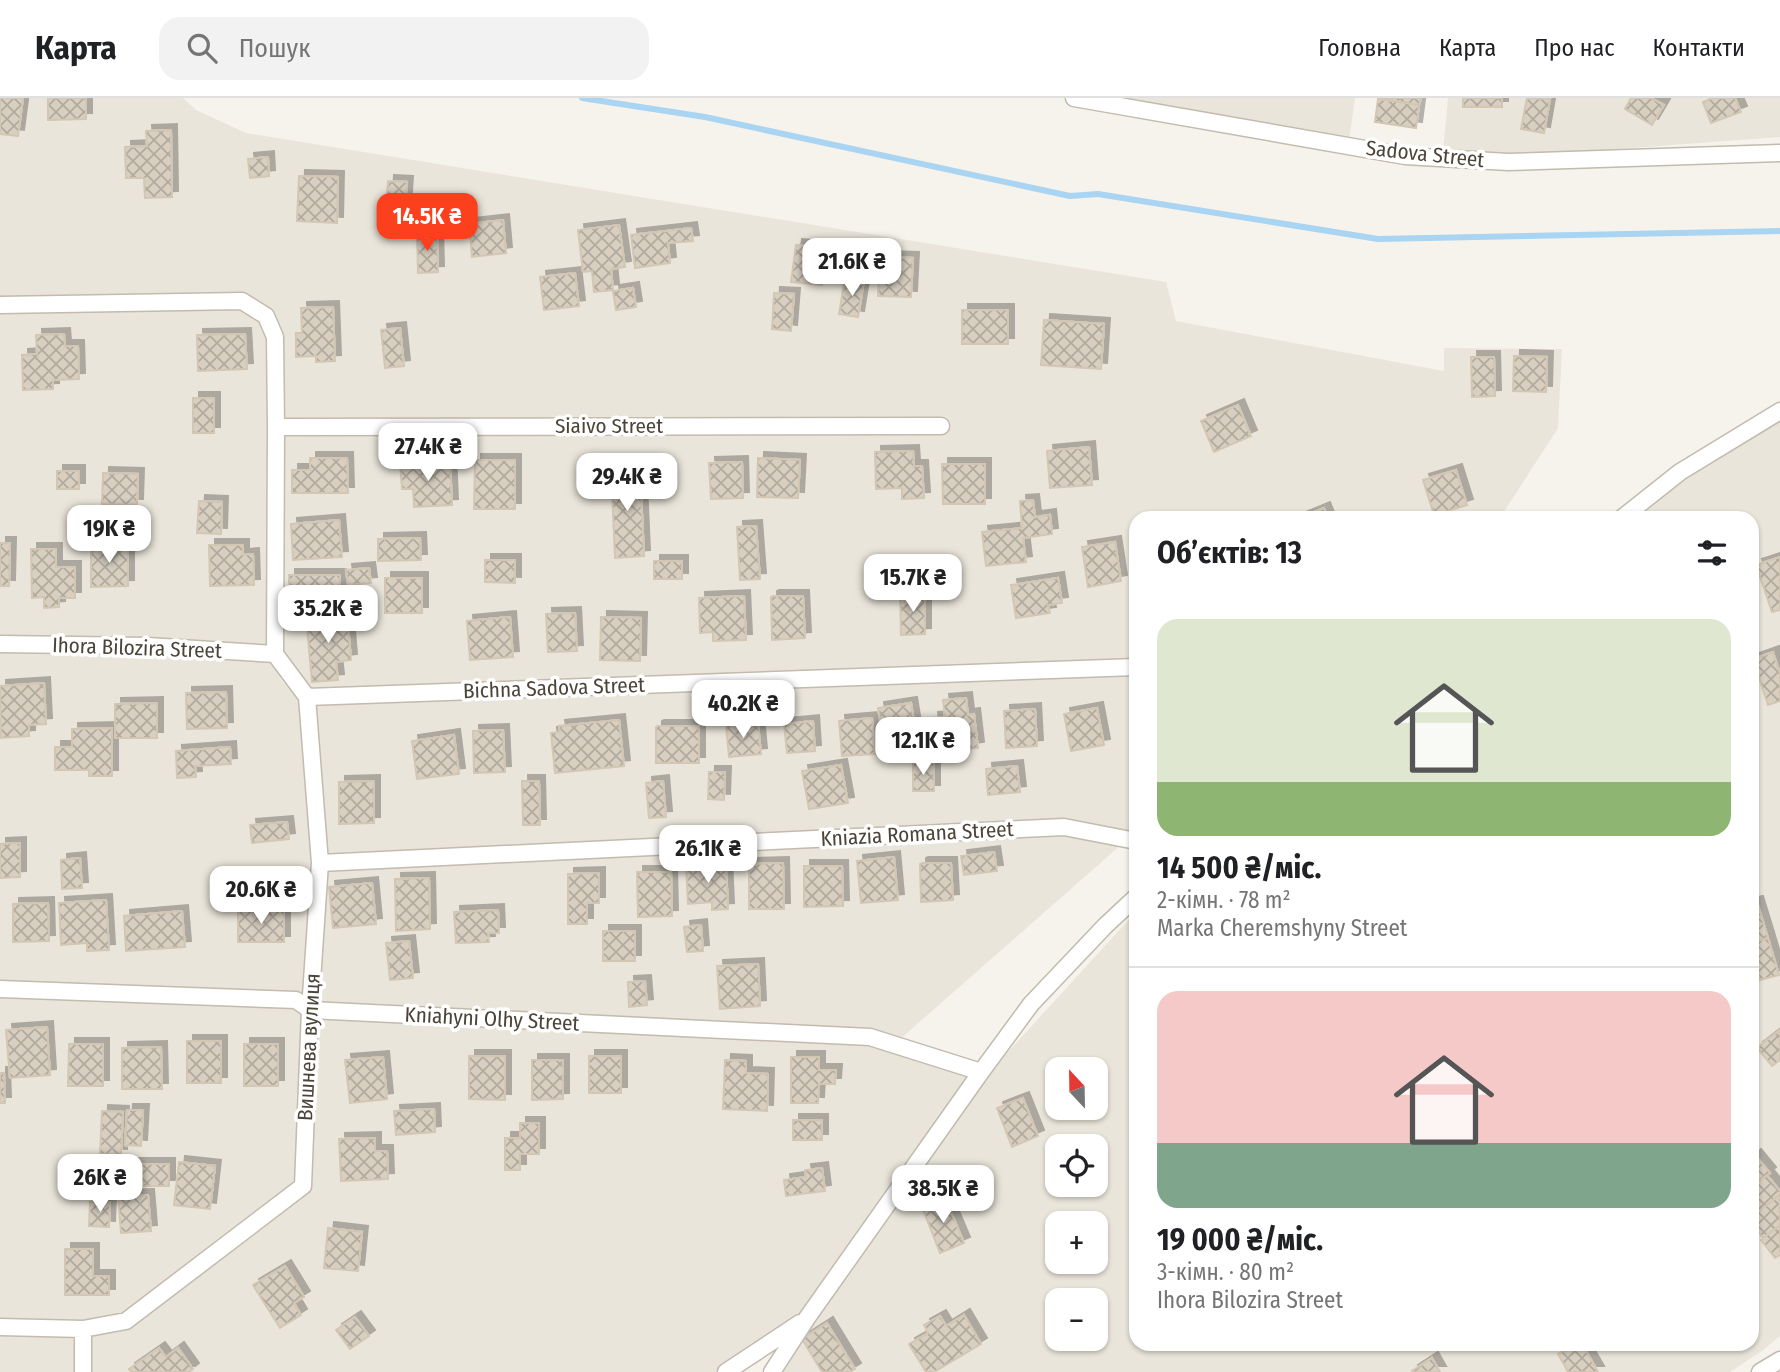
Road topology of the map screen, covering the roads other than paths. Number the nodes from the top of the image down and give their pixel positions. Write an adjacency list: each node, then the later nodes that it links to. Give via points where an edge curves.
1 (1074, 98): 2 (street, Sadova Street, via 1405,156 1508,162)
2 (1780, 153)
3 (0, 305): 6 (street, via 242,301 266,316 275,337)
4 (1780, 411): 7 (street, via 1679,472)
5 (942, 426): 6 (street, Siaivo Street)
6 (276, 427): 9 (street)
7 (1631, 511)
8 (0, 644): 9 (street, Ihora Bilozira Street)
9 (275, 654): 11 (street)
10 (1129, 667): 11 (street, Bichna Sadova Street)
11 (307, 698): 13 (street, Вишнева вулиця)
12 (1129, 840): 13 (street, Kniazia Romana Street, via 1063,827)
13 (320, 863): 16 (street, Вишнева вулиця)
14 (1129, 904): 17 (street, via 1031,1004)
15 (0, 989): 16 (street, Kniahyni Olhy Street, via 296,1000)
16 (310, 1010): 17 (street, Kniahyni Olhy Street, via 870,1037); 20 (street, Вишнева вулиця, via 303,1186 126,1321)
17 (981, 1072): 18 (street)
18 (807, 1318): 23 (street); 24 (street)
19 (0, 1327): 20 (street)
20 (83, 1329): 22 (street)
21 (1780, 1360): 25 (street)
22 (83, 1372)
23 (726, 1372)
24 (772, 1372)
25 (1760, 1372)

